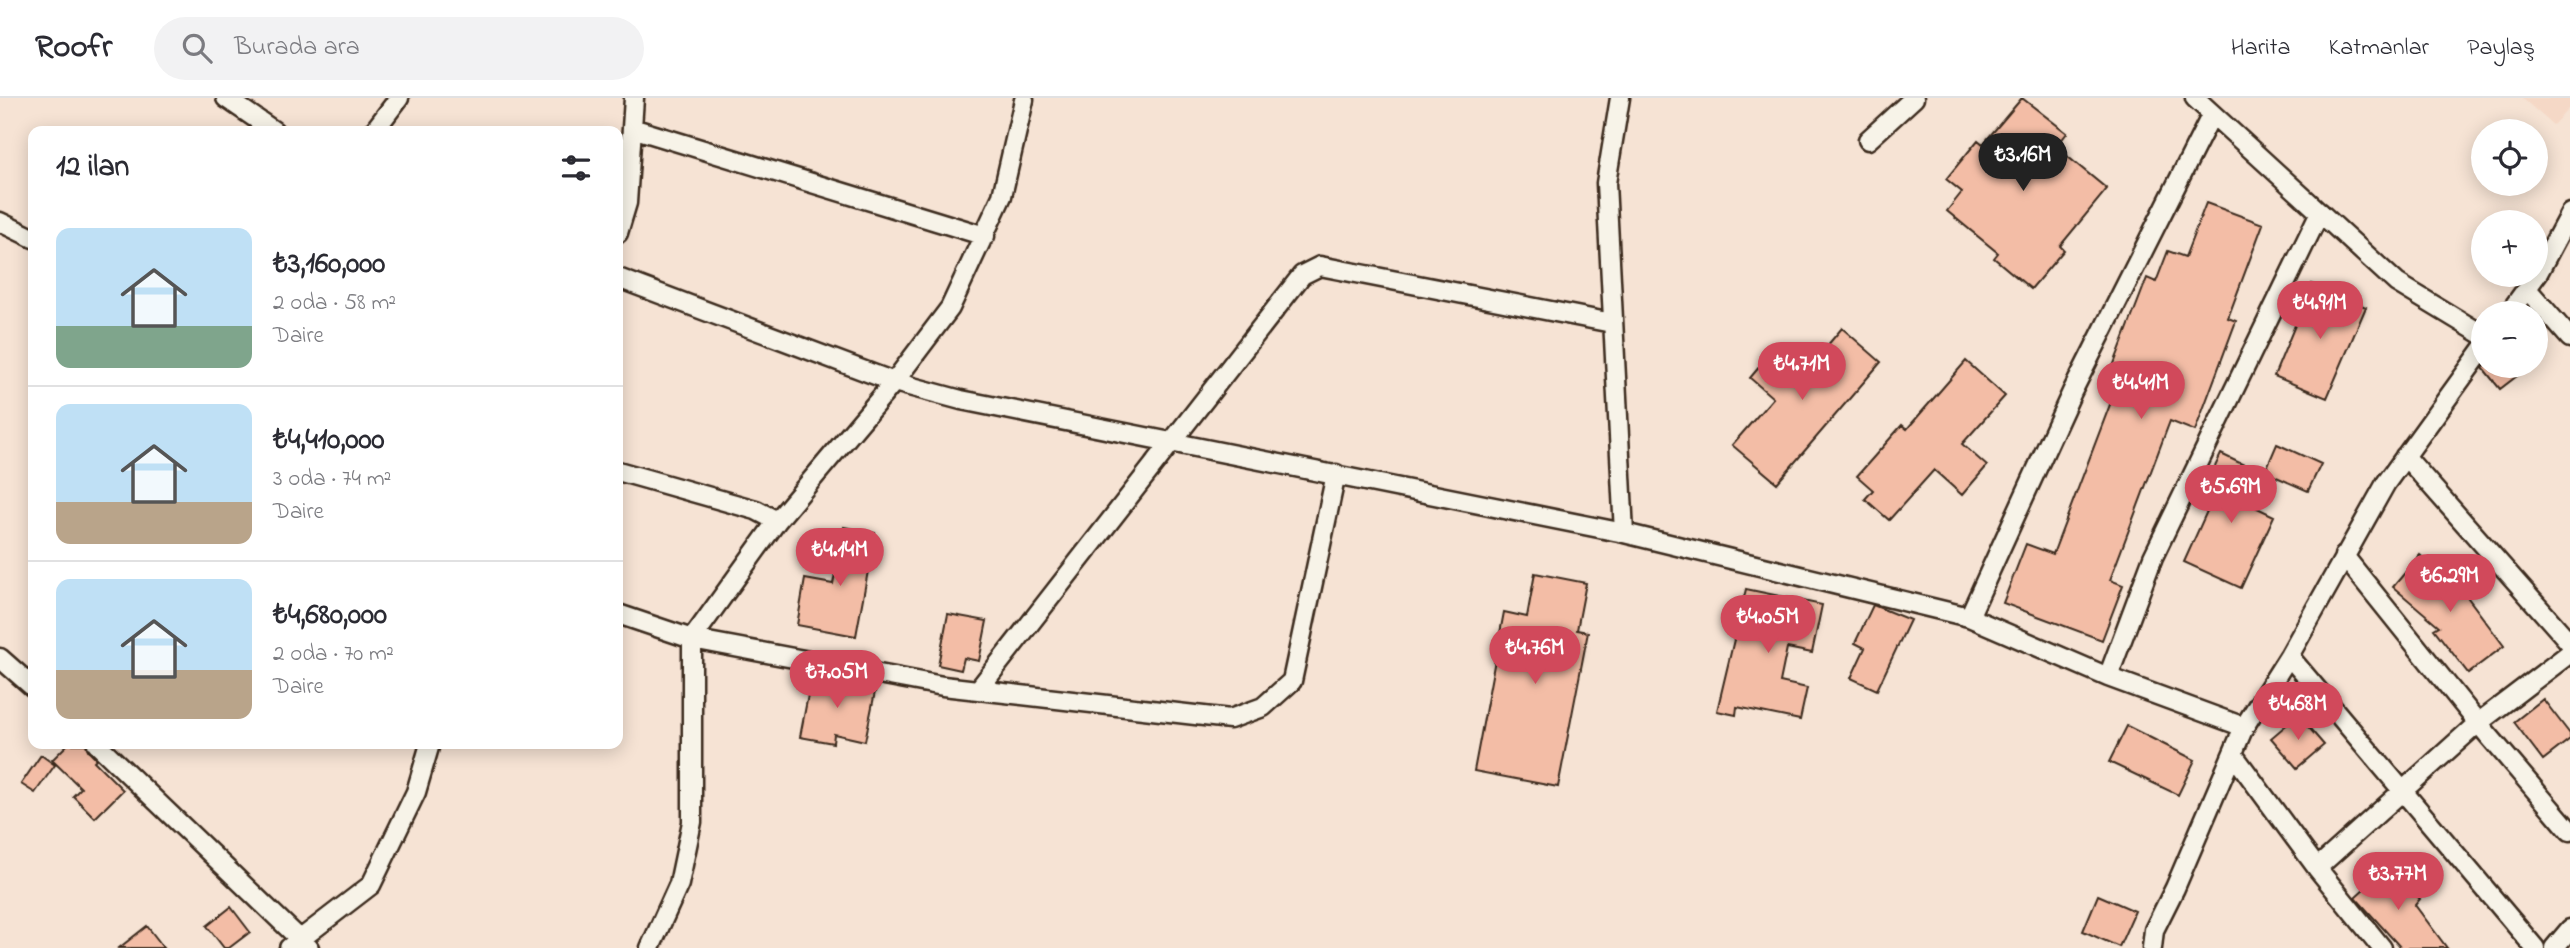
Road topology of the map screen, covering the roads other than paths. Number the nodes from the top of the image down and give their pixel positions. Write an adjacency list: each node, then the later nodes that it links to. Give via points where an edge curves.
1 (226, 98): 9 (street)
2 (398, 98): 10 (street)
3 (634, 98): 11 (street)
4 (1620, 98): 22 (street, via 1606,183)
5 (1914, 98): 12 (street)
6 (2195, 98): 8 (street)
7 (1019, 99): 18 (street, via 1002,196)
8 (2212, 114): 13 (street); 35 (street, via 2072,392)
9 (267, 126)
10 (378, 126)
11 (632, 128): 15 (street); 18 (street)
12 (1868, 140)
13 (2320, 212): 23 (street, via 2397,283); 41 (street, via 2153,557)
14 (2570, 213): 20 (street)
15 (623, 216)
16 (0, 222): 17 (street)
17 (28, 236)
18 (985, 236): 26 (street, via 950,308)
19 (623, 280): 26 (street)
20 (2527, 289): 21 (street); 24 (street)
21 (2518, 301)
22 (1612, 324): 27 (street, via 1320,266 1302,275); 32 (street)
23 (2471, 328)
24 (2570, 338)
25 (2471, 365): 28 (street)
26 (894, 382): 27 (street); 31 (street)
27 (1171, 442): 30 (street); 43 (street)
28 (2405, 456): 33 (street); 37 (street)
29 (623, 472): 31 (street, via 756,510)
30 (1336, 474): 32 (street); 43 (street, via 1292,681 1263,707 1230,719)
31 (777, 522): 36 (street)
32 (1624, 533): 35 (street)
33 (2344, 556): 39 (street); 44 (street)
34 (623, 616): 36 (street)
35 (1969, 617): 41 (street)
36 (692, 639): 43 (street); 54 (street, via 692,822 679,884)
37 (2570, 643)
38 (2570, 653): 44 (street)
39 (2290, 656): 45 (street); 49 (street)
40 (0, 658): 42 (street)
41 (2108, 677): 45 (street)
42 (28, 683)
43 (978, 690)
44 (2478, 723): 49 (street); 50 (street)
45 (2245, 727): 48 (street)
46 (102, 749): 53 (street)
47 (429, 749): 53 (street, via 416,792 371,885)
48 (2233, 754): 51 (street); 55 (street, via 2154,930)
49 (2403, 793): 51 (street); 57 (street)
50 (2570, 831)
51 (2316, 868): 56 (street)
52 (2570, 929): 58 (street)
53 (299, 945)
54 (650, 948)
55 (2151, 948)
56 (2382, 948)
57 (2535, 948)
58 (2554, 948)

